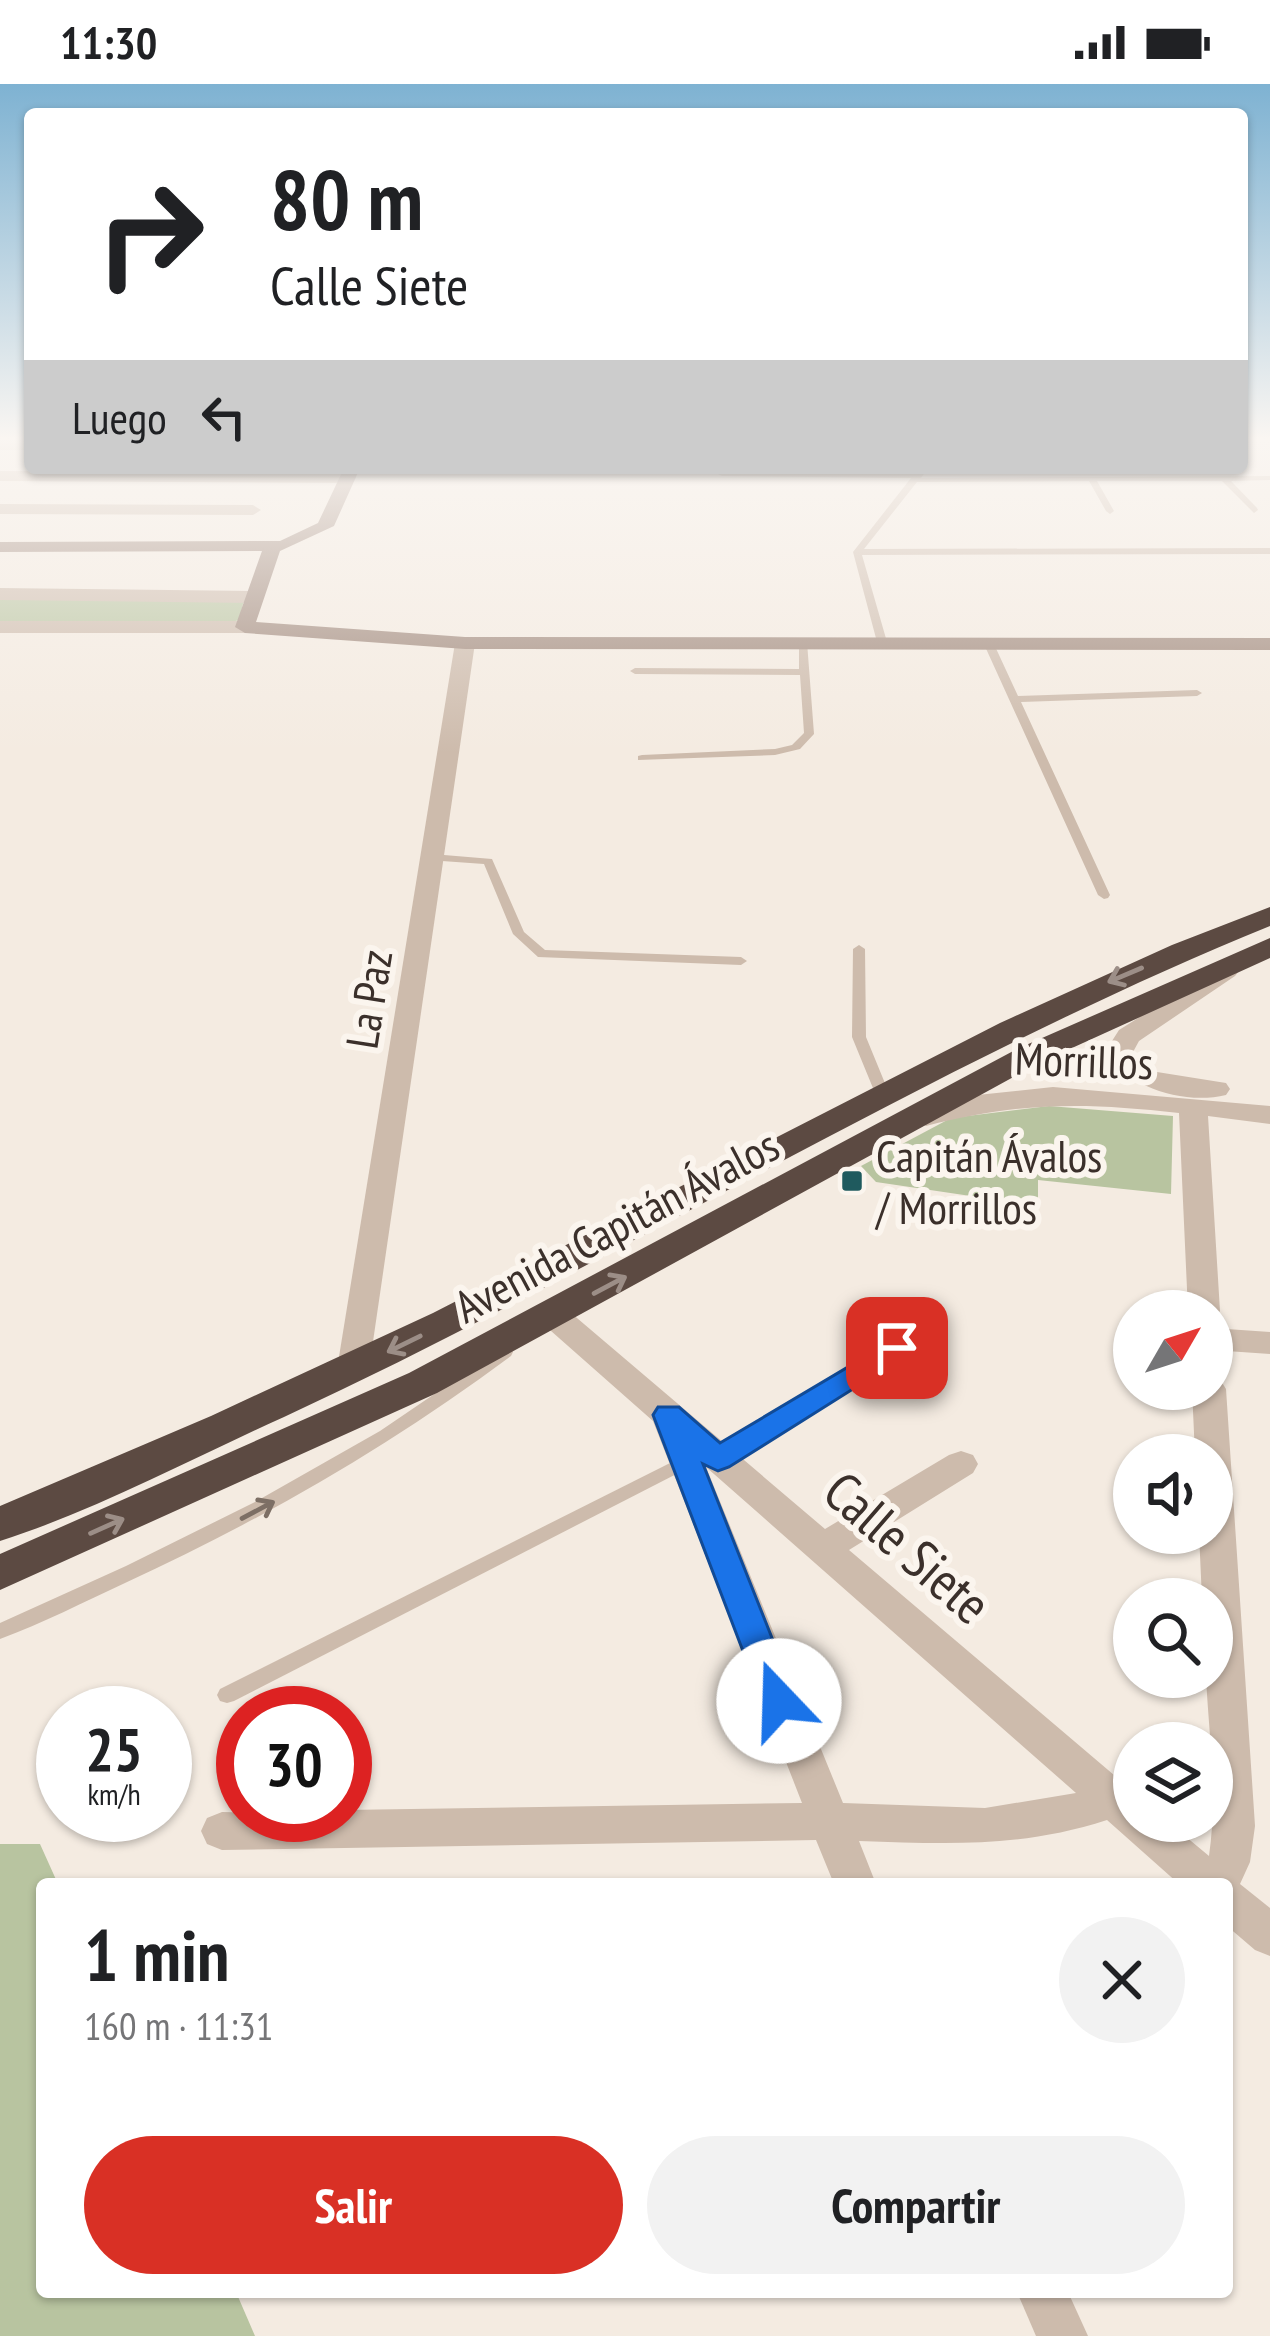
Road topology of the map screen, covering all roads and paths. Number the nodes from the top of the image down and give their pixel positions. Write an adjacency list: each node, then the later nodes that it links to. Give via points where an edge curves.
1 (132, 543): 5 (street)
2 (288, 543): 6 (street)
3 (864, 543): 8 (lane)
4 (0, 547): 5 (street)
5 (130, 547): 6 (street)
6 (272, 548): 10 (street)
7 (1270, 551): 8 (lane)
8 (857, 552): 14 (lane)
9 (0, 594): 10 (street)
10 (254, 597): 12 (street)
11 (0, 627): 12 (street)
12 (245, 627): 16 (street)
13 (802, 642): 14 (street); 16 (street); 19 (lane)
14 (882, 642): 15 (street)
15 (988, 642): 17 (street); 21 (lane)
16 (465, 643): 23 (street, La Paz)
17 (1270, 644)
18 (635, 670): 19 (lane)
19 (805, 672): 22 (lane, via 809,734 796,747)
20 (1197, 693): 21 (lane)
21 (1015, 699): 24 (lane)
22 (642, 758)
23 (432, 858): 28 (lane, via 488,861 519,934 542,954); 39 (street, La Paz)
24 (1104, 895)
25 (1270, 912): 26 (highway, Avenida Capitán Ávalos)
26 (1253, 943): 29 (highway, Avenida Capitán Ávalos, one-way to 29, via 1058,1005); 30 (street, Morrillos, via 1128,1036 1120,1052 1127,1066 1152,1079); 33 (highway, Avenida Capitán Ávalos)
27 (859, 950): 29 (lane, via 859,1037)
28 (741, 962)
29 (882, 1093): 39 (highway, Avenida Capitán Ávalos, one-way to 39)
30 (1270, 1094)
31 (1193, 1108): 32 (street, Morrillos); 33 (street, Morrillos, via 1012,1095); 34 (street)
32 (1270, 1115)
33 (898, 1128): 35 (highway, Avenida Capitán Ávalos, one-way to 33)
34 (1203, 1290)
35 (553, 1315): 41 (street, via 668,1415); 45 (highway, Avenida Capitán Ávalos, one-way to 35, via 350,1418); 46 (lane, one-way to 35, via 297,1489 466,1383)
36 (1233, 1340): 37 (street)
37 (1270, 1342)
38 (897, 1348): 41 (lane)
39 (353, 1369): 43 (highway, Avenida Capitán Ávalos)
40 (1210, 1410): 55 (street, via 1234,1826)
41 (702, 1460): 44 (street, Calle Siete); 47 (lane); 50 (street)
42 (961, 1464): 44 (street)
43 (0, 1524)
44 (822, 1549): 48 (street, Calle Siete)
45 (0, 1573)
46 (0, 1631)
47 (245, 1686)
48 (1113, 1800)
49 (1113, 1814): 50 (street, via 985,1827)
50 (826, 1821): 51 (street); 53 (street)
51 (372, 1829)
52 (1163, 1842): 54 (street, Calle Siete)
53 (852, 1878)
54 (1207, 1878)
55 (1218, 1878)
56 (1233, 1904): 57 (street)
57 (1270, 1936)
58 (1045, 2298): 59 (street)
59 (1062, 2336)

